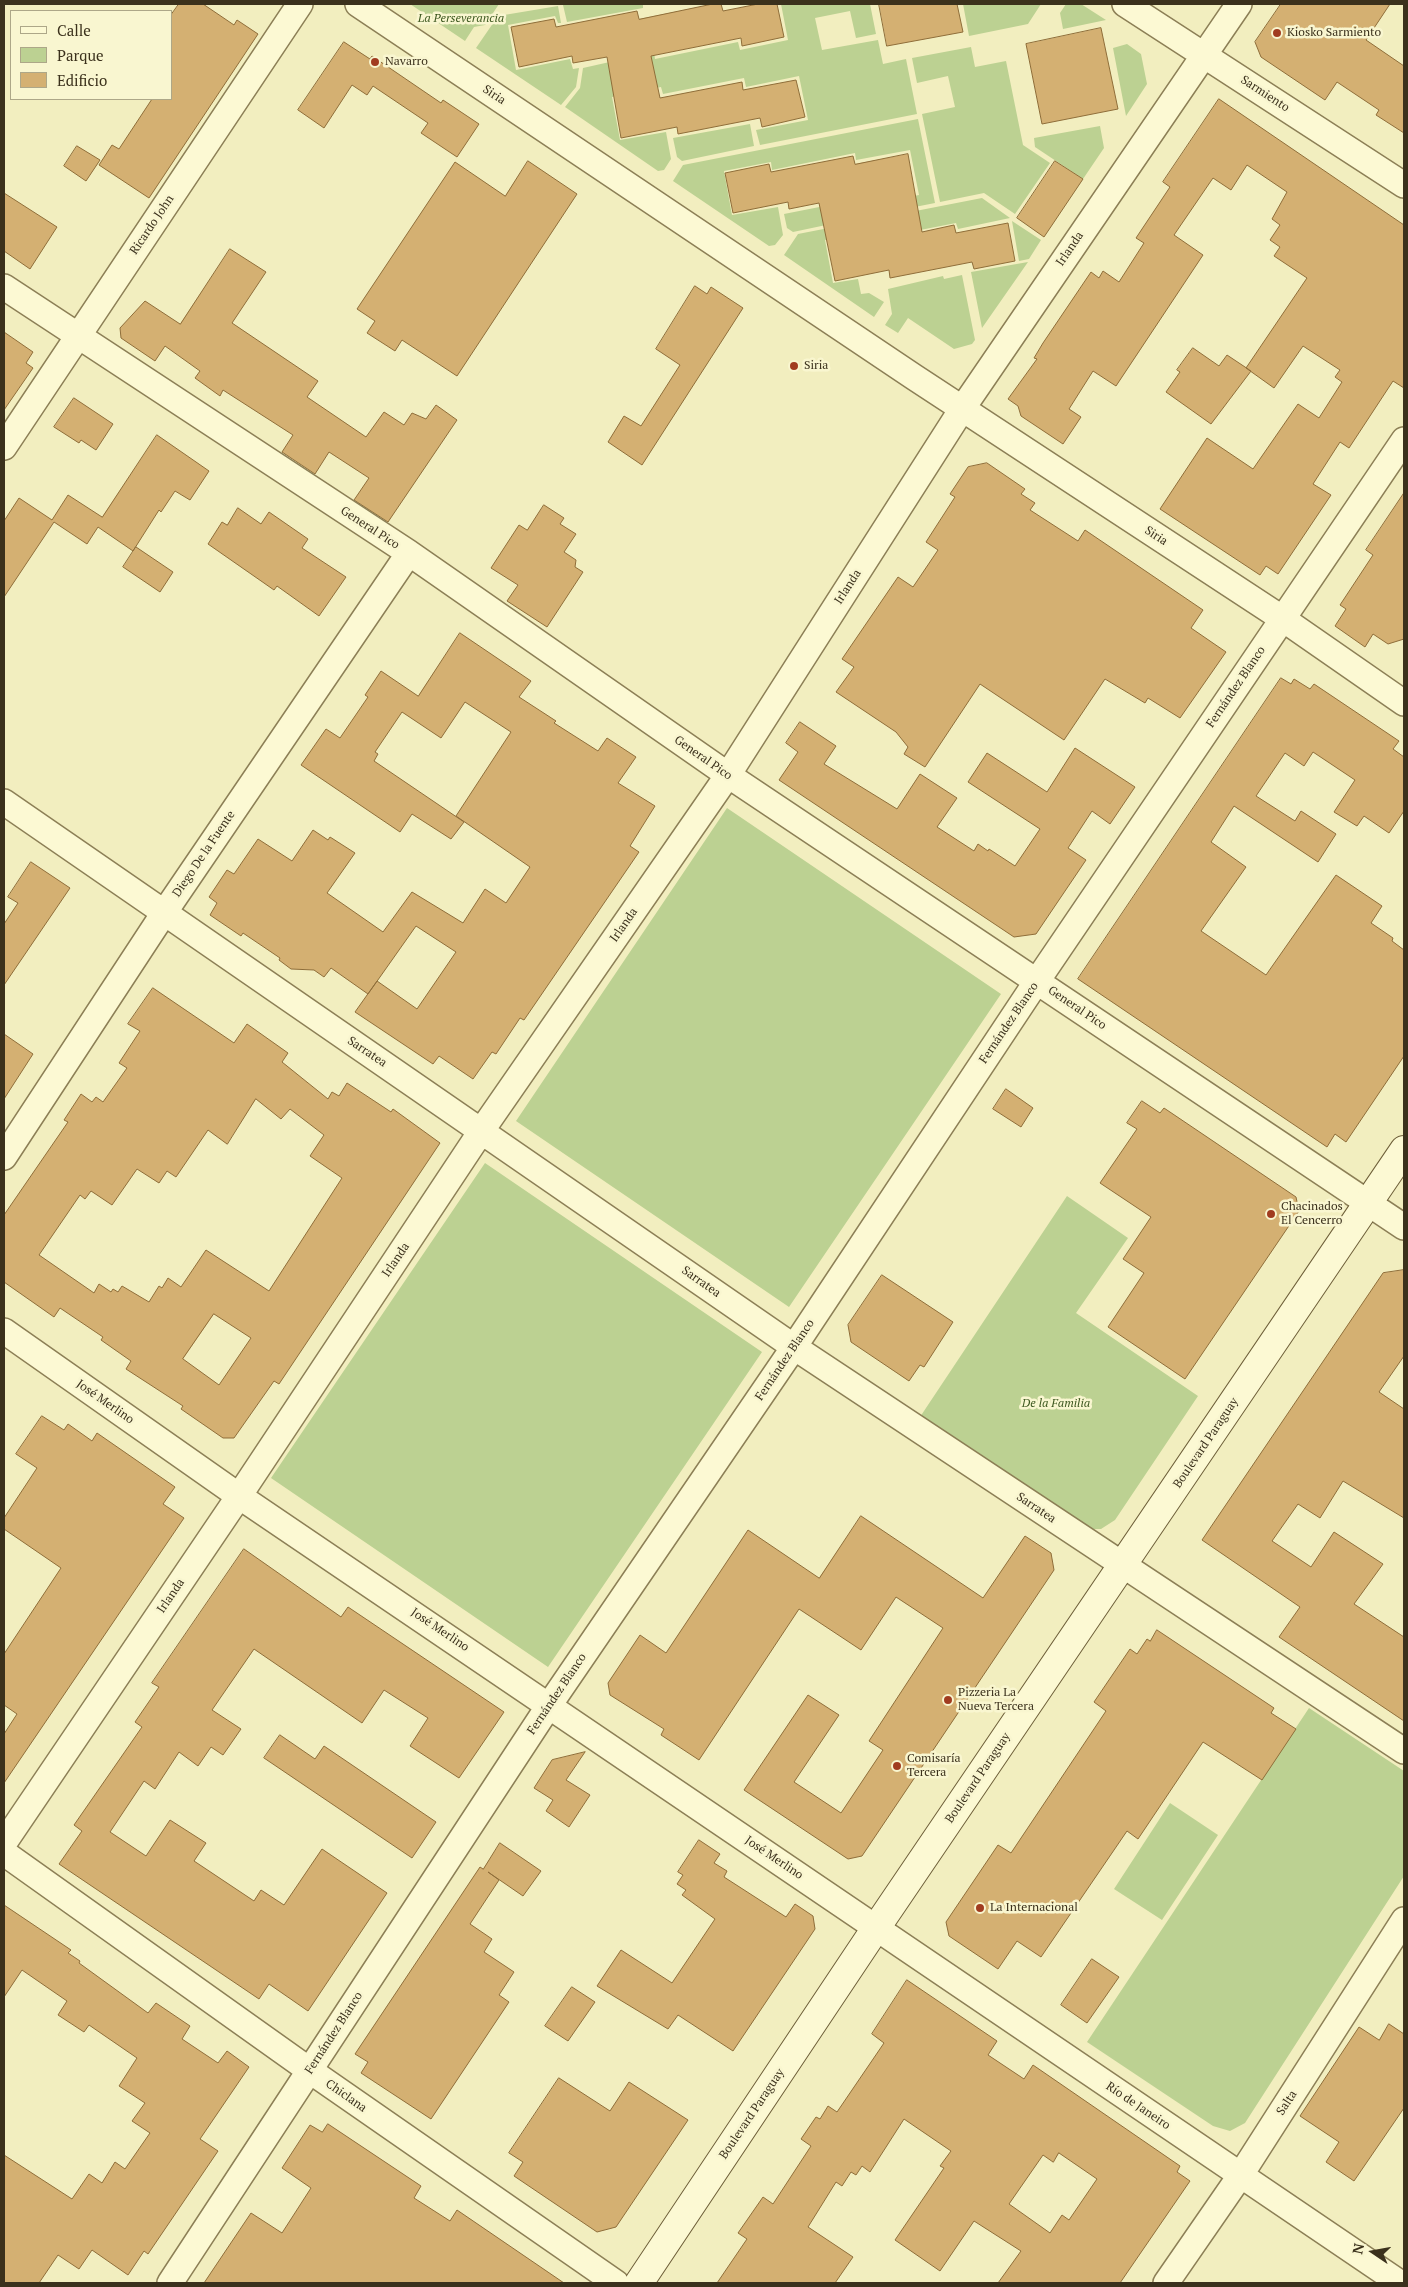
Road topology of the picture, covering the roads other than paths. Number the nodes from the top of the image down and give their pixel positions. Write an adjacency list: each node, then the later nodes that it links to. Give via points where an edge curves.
1 (300, 4): 8 (street, Ricardo John)
2 (358, 4): 9 (street, Siria)
3 (1125, 4): 5 (street, Sarmiento)
4 (1239, 4): 5 (street, Irlanda)
5 (1203, 54): 6 (street, Sarmiento); 9 (street, Irlanda)
6 (1404, 185)
7 (4, 287): 8 (street, General Pico)
8 (79, 335): 11 (street, Ricardo John); 12 (street, General Pico)
9 (962, 408): 13 (street, Siria); 15 (street, Irlanda)
10 (1404, 440): 13 (street, Fernández Blanco)
11 (4, 447)
12 (409, 554): 15 (street, General Pico); 17 (street, Diego De la Fuente)
13 (1283, 620): 14 (street, Siria); 18 (street, Fernández Blanco)
14 (1404, 703)
15 (728, 775): 18 (street, General Pico); 19 (street, Irlanda)
16 (4, 802): 17 (street, Sarratea)
17 (164, 913): 19 (street, Sarratea); 21 (street, Diego De la Fuente)
18 (1036, 981): 22 (street, General Pico); 25 (street, Fernández Blanco)
19 (482, 1130): 25 (street, Sarratea); 26 (street, Irlanda)
20 (1404, 1150): 22 (main road, Boulevard Paraguay)
21 (4, 1157)
22 (1369, 1203): 23 (street, General Pico); 27 (main road, Boulevard Paraguay)
23 (1404, 1227)
24 (4, 1331): 26 (street, José Merlino)
25 (794, 1347): 27 (street, Sarratea); 28 (street, Fernández Blanco)
26 (239, 1496): 28 (street, José Merlino); 30 (street, Irlanda)
27 (1123, 1566): 29 (street, Sarratea); 33 (main road, Boulevard Paraguay)
28 (550, 1704): 33 (street, José Merlino); 34 (street, Fernández Blanco)
29 (1404, 1751)
30 (4, 1843)
31 (4, 1854): 34 (street, Chiclana)
32 (1404, 1920): 35 (street, Salta)
33 (876, 1928): 35 (street, Río de Janeiro); 38 (main road, Boulevard Paraguay)
34 (309, 2070): 36 (street, Fernández Blanco); 37 (street, Chiclana)
35 (1240, 2176): 39 (street, Salta); 40 (street, Río de Janeiro)
36 (170, 2283)
37 (616, 2283)
38 (639, 2283)
39 (1166, 2283)
40 (1400, 2283)

